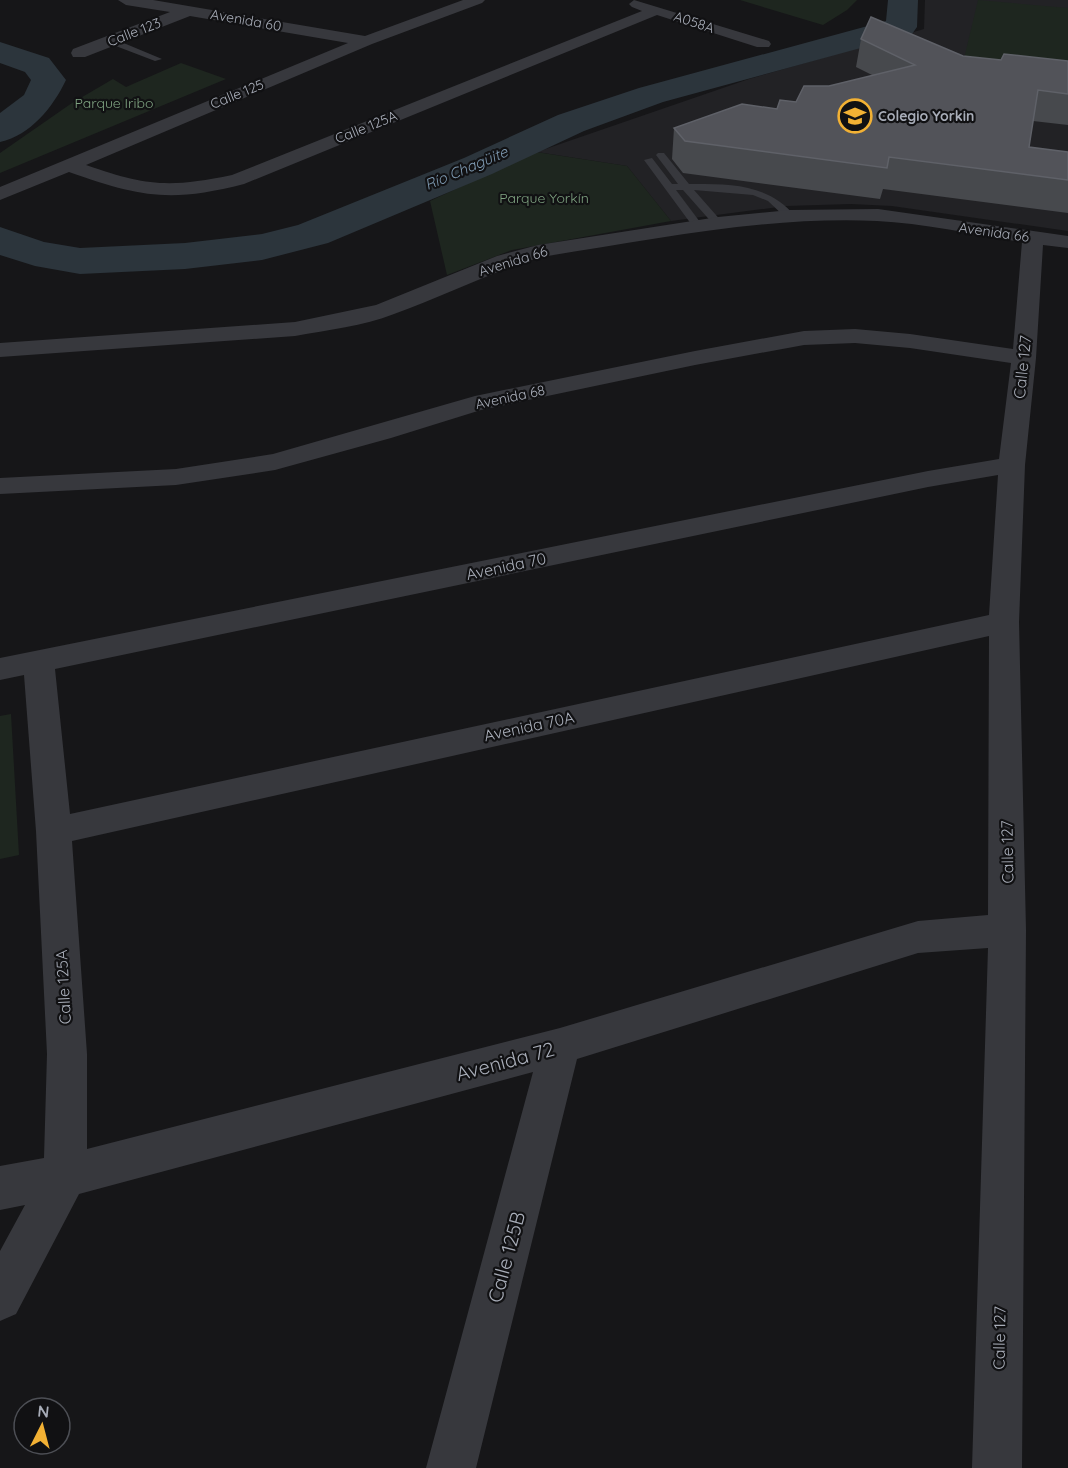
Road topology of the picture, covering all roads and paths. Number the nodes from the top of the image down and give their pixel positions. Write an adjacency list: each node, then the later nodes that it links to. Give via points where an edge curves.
1 (126, 0): 5 (street, Avenida 60)
2 (477, 0): 7 (street, Calle 125)
3 (624, 0): 4 (street, A058A)
4 (657, 10): 8 (street, A058A); 13 (street, Calle 125A, via 237,180 196,189 159,190 127,185)
5 (188, 11): 6 (street, Calle 123); 7 (street, Avenida 60)
6 (111, 41): 9 (street, Calle 123); 10 (lane)
7 (366, 41): 13 (street, Calle 125)
8 (763, 44)
9 (80, 53)
10 (158, 54)
11 (661, 155): 15 (lane)
12 (649, 160): 14 (lane)
13 (67, 165): 16 (street, Calle 125)
14 (670, 187): 15 (lane); 18 (lane)
15 (687, 187): 17 (lane, via 766,196); 18 (lane)
16 (0, 194)
17 (790, 216): 18 (street, Avenida 66); 19 (street, Avenida 66, via 878,215)
18 (708, 225): 21 (street, Avenida 66, via 538,251 384,310 336,322 296,329)
19 (1033, 237): 20 (street, Avenida 66); 22 (street, Calle 127)
20 (1068, 242)
21 (0, 350)
22 (1024, 358): 23 (street, Calle 127); 24 (street, Avenida 68, via 855,336 804,338 475,404 275,462 176,477)
23 (1012, 465): 25 (street, Calle 127); 26 (street, Avenida 70)
24 (0, 486)
25 (1004, 622): 28 (street, Avenida 70A); 29 (street, Calle 127)
26 (39, 662): 27 (street, Avenida 70); 28 (street, Calle 125A)
27 (0, 669)
28 (54, 831): 31 (street, Calle 125A, via 67,1054)
29 (1008, 930): 30 (street, Avenida 72, via 918,936); 35 (street, Calle 127)
30 (560, 1046): 31 (street, Avenida 72); 34 (street, Calle 125B)
31 (65, 1176): 32 (street, Avenida 72); 33 (street, Calle 125A)
32 (0, 1188)
33 (0, 1298)
34 (451, 1468)
35 (997, 1468)

